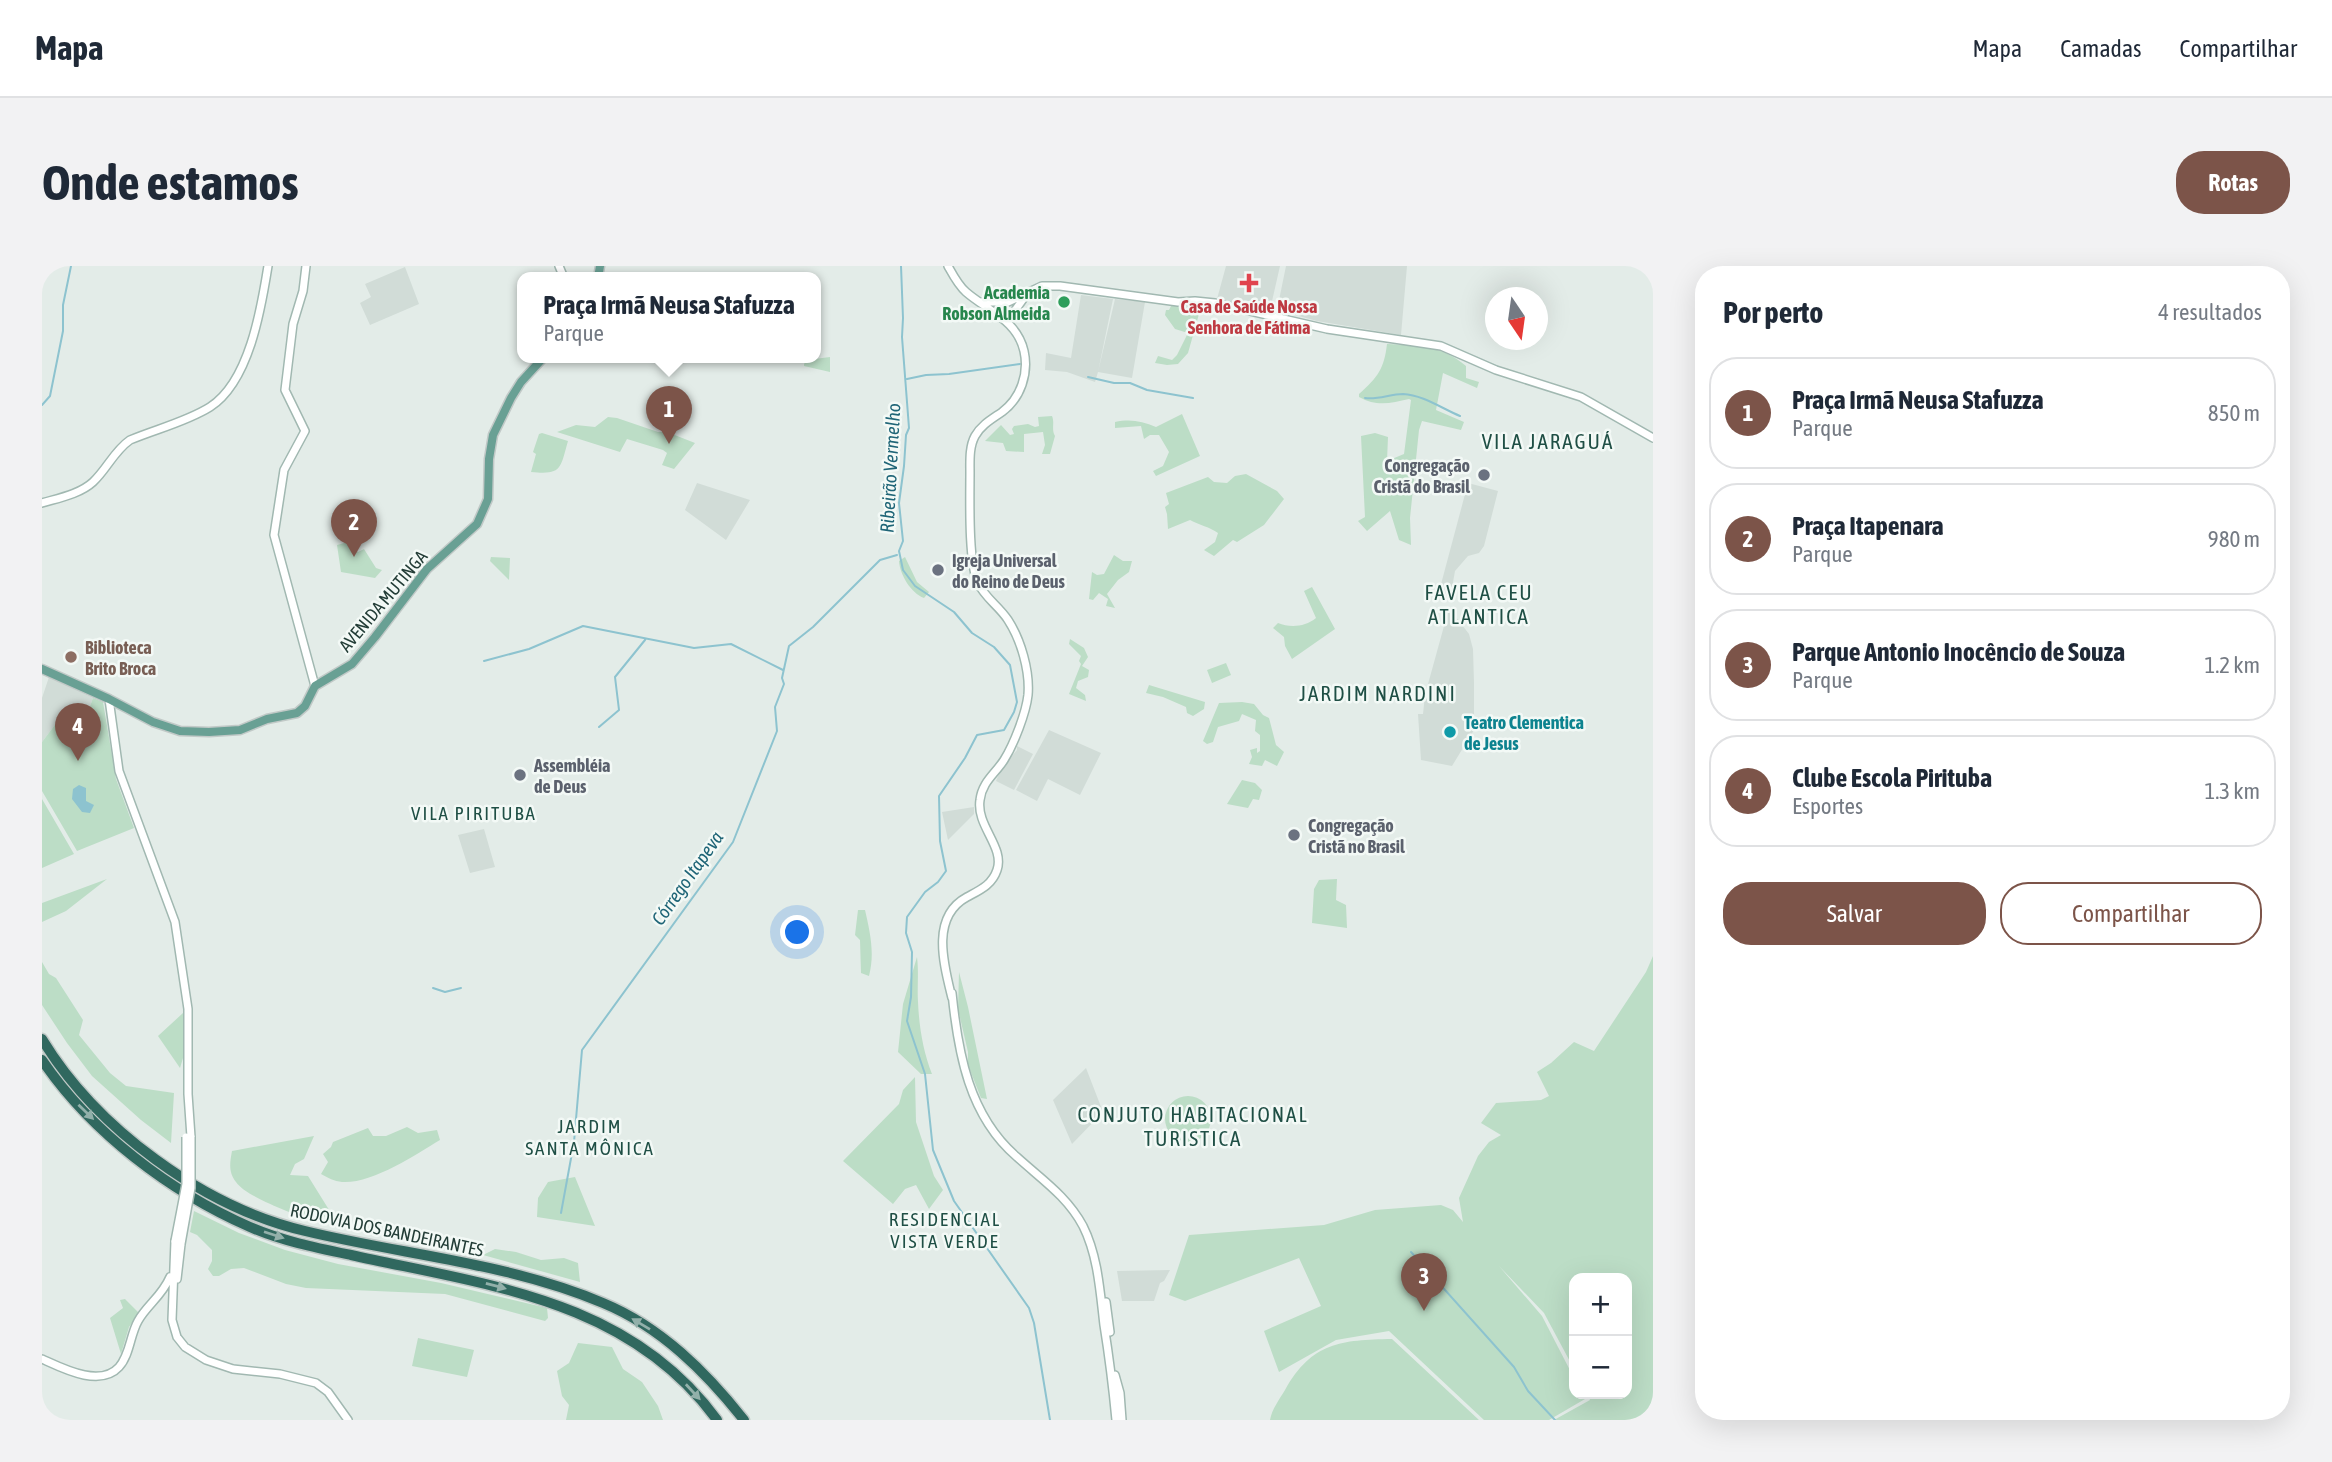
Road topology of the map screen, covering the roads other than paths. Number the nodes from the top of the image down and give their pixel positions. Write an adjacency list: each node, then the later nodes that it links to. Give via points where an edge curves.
1 (268, 266): 12 (main road, via 244,363 223,397 192,416 130,440 88,487)
2 (309, 266): 14 (main road, via 285,390 305,431 284,470 274,535)
3 (949, 267): 6 (main road, via 965,291)
4 (1026, 295): 5 (main road); 7 (main road); 11 (main road, via 1049,285 1179,298 1241,307 1334,331 1420,341 1581,397)
5 (1008, 302): 6 (main road); 7 (main road)
6 (992, 305): 8 (main road)
7 (1014, 312): 8 (main road); 9 (main road)
8 (1005, 320): 9 (main road)
9 (1016, 331): 23 (main road, via 1025,359 1022,385 1010,406 988,421 973,440 971,504 975,575 1018,638 1028,695 1009,750 984,785 980,801 982,822 997,852 998,868 988,885 957,902 943,926 964,1066 984,1111 1017,1152 1059,1187 1091,1233 1105,1295)
10 (538, 363): 14 (main road, AVENIDA MUTINGA, via 521,382 497,426 491,445 488,499 477,524 427,569 352,664)
11 (1653, 438)
12 (42, 503)
13 (42, 666): 15 (main road, AVENIDA MUTINGA, via 91,687)
14 (315, 686): 15 (main road, AVENIDA MUTINGA, via 297,713 217,732 166,727)
15 (108, 701): 18 (main road, bridge, via 123,784 175,922 187,1003 186,1177)
16 (42, 1039): 22 (highway, RODOVIA DOS BANDEIRANTES, one-way to 16, via 674,1347 605,1303 511,1274 303,1231 206,1191 127,1137 89,1101)
17 (42, 1060): 21 (highway, RODOVIA DOS BANDEIRANTES, one-way to 21, via 81,1108 124,1148 205,1204 251,1228 300,1244 484,1283 573,1310 630,1339 663,1363)
18 (172, 1280): 19 (main road, via 137,1322 120,1366 112,1372 77,1374); 20 (main road, via 177,1323 193,1352 233,1369 316,1383)
19 (42, 1359)
20 (348, 1420)
21 (717, 1420)
22 (744, 1420)
23 (1119, 1420)

